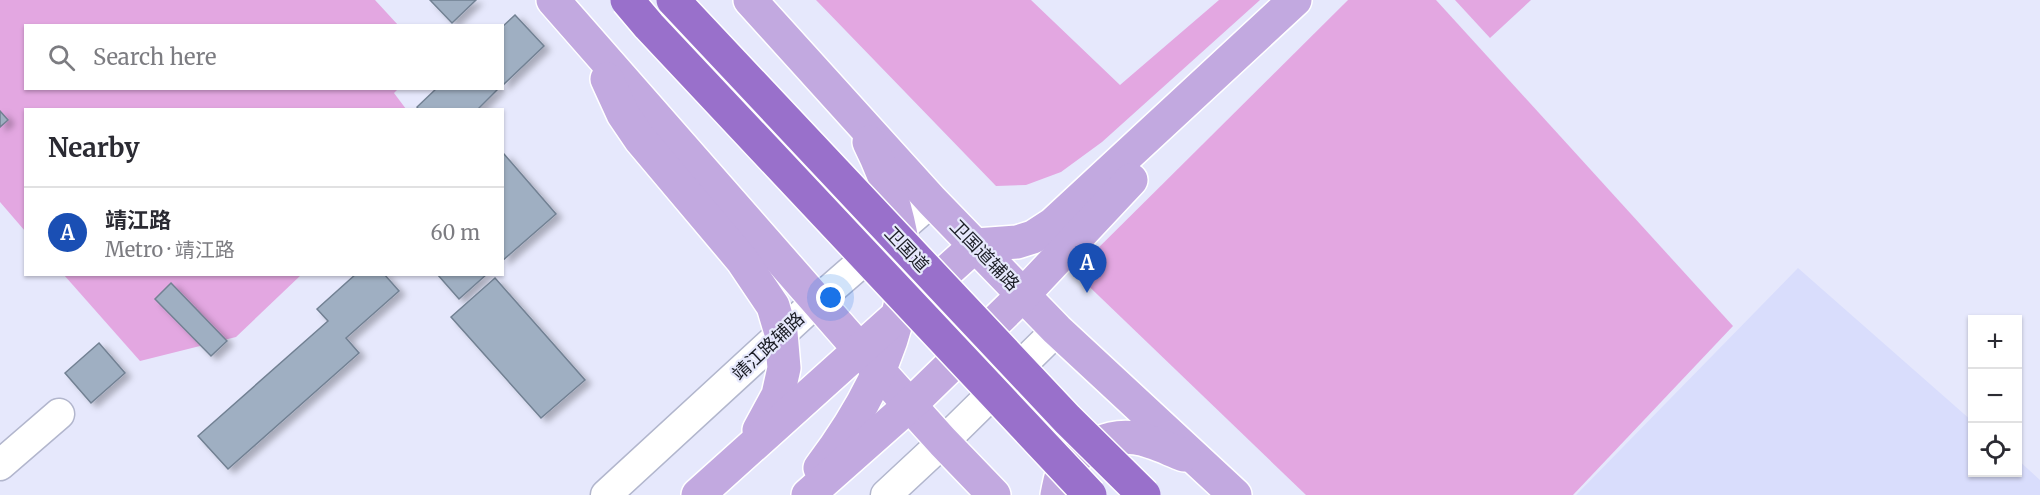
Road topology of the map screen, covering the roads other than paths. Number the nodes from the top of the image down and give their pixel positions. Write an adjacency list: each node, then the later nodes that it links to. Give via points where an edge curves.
1 (553, 0): 7 (main road)
2 (627, 0): 31 (highway, 卫国道, bridge)
3 (673, 0): 32 (highway, 卫国道, bridge, via 1067,419)
4 (750, 0): 8 (main road, 卫国道辅路)
5 (1295, 0): 11 (main road, via 1053,224 1017,242)
6 (1322, 0): 12 (main road, via 1127,184)
7 (598, 51): 13 (main road); 16 (main road, via 610,89 640,140 742,260 773,306)
8 (855, 116): 9 (main road, 卫国道辅路); 10 (main road, via 877,157)
9 (932, 201): 10 (street, 靖江路辅路); 11 (main road, 卫国道辅路)
10 (900, 228): 13 (street, 靖江路辅路); 14 (main road, via 905,279)
11 (976, 245): 12 (main road, 卫国道辅路); 14 (main road)
12 (1023, 295): 15 (main road, 卫国道辅路); 18 (main road)
13 (817, 300): 16 (street, 靖江路辅路); 17 (main road)
14 (898, 315): 17 (main road)
15 (1057, 330): 20 (street); 22 (main road, 卫国道辅路)
16 (782, 333): 21 (main road, via 784,368 778,395); 24 (street, 靖江路辅路)
17 (869, 360): 18 (main road); 21 (main road); 26 (main road, via 849,424)
18 (911, 404): 20 (main road); 27 (main road)
19 (59, 414): 23 (street)
20 (943, 442): 28 (street); 29 (main road)
21 (745, 453): 25 (main road)
22 (1197, 459): 30 (main road, via 1136,438 1103,440 1064,469); 33 (main road, 卫国道辅路)
23 (0, 465)
24 (606, 495)
25 (698, 495)
26 (800, 495)
27 (808, 495)
28 (886, 495)
29 (994, 495)
30 (1057, 495)
31 (1090, 495)
32 (1144, 495)
33 (1235, 495)

